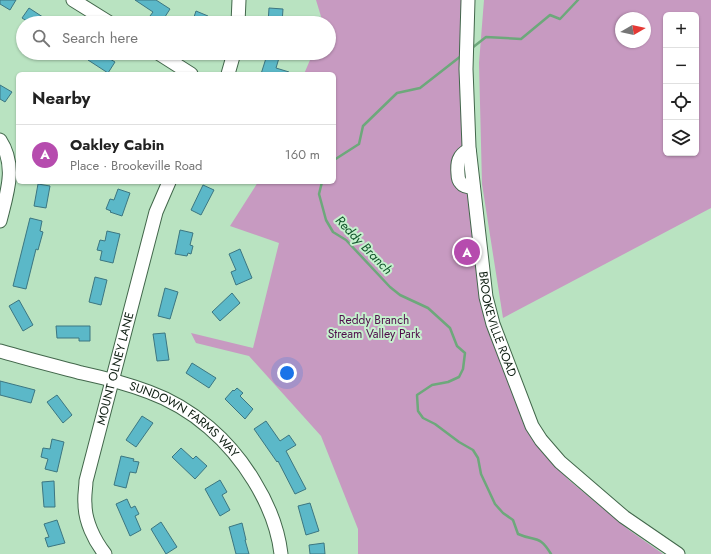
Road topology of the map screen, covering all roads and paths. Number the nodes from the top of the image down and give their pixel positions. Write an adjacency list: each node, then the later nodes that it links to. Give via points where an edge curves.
1 (73, 0): 4 (street)
2 (239, 0): 5 (street)
3 (468, 0): 17 (street, BROOKEVILLE ROAD, via 466,69 469,150 486,297 493,324 532,426 541,440 560,462 624,517)
4 (99, 16)
5 (238, 16)
6 (169, 60): 8 (street)
7 (232, 60): 9 (street)
8 (188, 72)
9 (229, 72)
10 (0, 140): 12 (street, via 6,149 10,184)
11 (168, 184): 14 (street, MOUNT OLNEY LANE, via 156,212)
12 (0, 221)
13 (0, 352): 14 (street, SUNDOWN FARMS WAY)
14 (112, 380): 15 (street, MOUNT OLNEY LANE, via 86,481 85,504 88,523); 16 (street, SUNDOWN FARMS WAY, via 150,392 181,407 226,443 246,468 265,499)
15 (105, 554)
16 (281, 554)
17 (678, 554)

